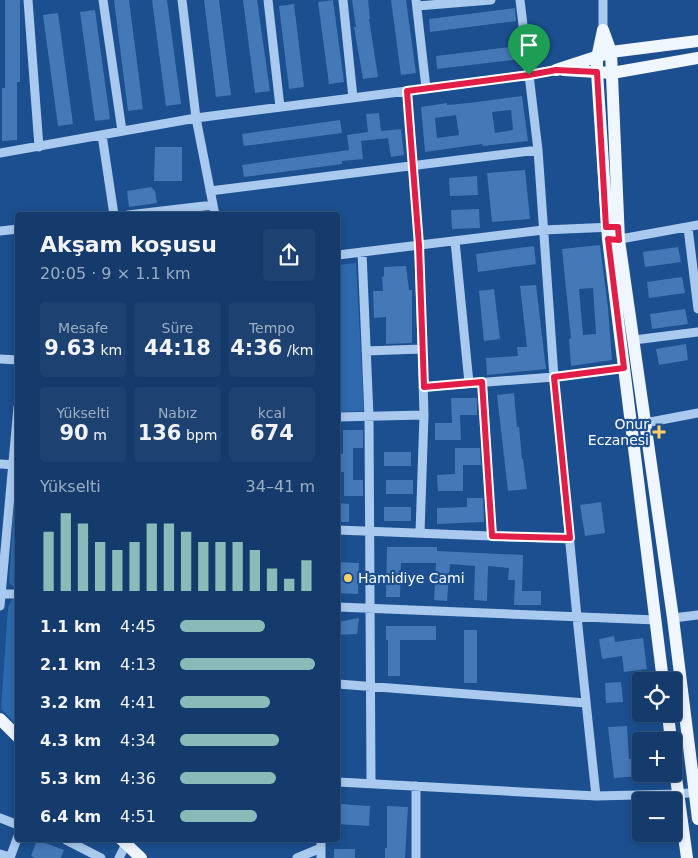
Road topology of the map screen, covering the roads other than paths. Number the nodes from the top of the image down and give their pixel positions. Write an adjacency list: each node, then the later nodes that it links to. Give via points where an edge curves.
1 (28, 0): 26 (street)
2 (103, 0): 24 (street)
3 (182, 0): 23 (street)
4 (268, 0): 22 (street)
5 (343, 0): 21 (street)
6 (491, 0): 9 (street)
7 (520, 0): 18 (street)
8 (603, 0): 10 (street)
9 (417, 3): 19 (street)
10 (603, 30): 12 (main road); 13 (main road)
11 (698, 41): 12 (main road)
12 (611, 52): 13 (main road); 17 (main road)
13 (597, 58): 15 (main road); 16 (main road)
14 (698, 58): 17 (main road)
15 (556, 70): 16 (main road); 18 (street)
16 (597, 72): 17 (main road); 40 (main road)
17 (612, 73): 40 (main road)
18 (529, 75): 19 (street); 27 (street)
19 (426, 88): 20 (street)
20 (407, 91): 21 (street); 29 (street)
21 (353, 98): 22 (street)
22 (280, 107): 23 (street)
23 (196, 118): 24 (street); 30 (street)
24 (122, 130): 25 (street)
25 (102, 134): 26 (street); 32 (street)
26 (39, 147): 28 (street)
27 (538, 150): 29 (street); 38 (street)
28 (0, 153)
29 (413, 165): 30 (street); 42 (street)
30 (210, 191): 31 (street)
31 (213, 205): 33 (street); 34 (street)
32 (114, 212)
33 (154, 212)
34 (214, 212)
35 (698, 225): 36 (street)
36 (688, 228): 40 (street); 45 (street)
37 (15, 230): 39 (street)
38 (543, 230): 40 (street); 41 (street); 53 (street)
39 (0, 231)
40 (613, 233): 47 (main road); 52 (main road)
41 (455, 241): 42 (street); 55 (street)
42 (419, 245): 43 (street); 48 (street)
43 (362, 252): 44 (street); 49 (street)
44 (340, 255)
45 (698, 309)
46 (698, 332): 47 (street)
47 (634, 340): 61 (main road)
48 (422, 349): 49 (street); 56 (street)
49 (366, 351): 59 (street)
50 (0, 359): 51 (street)
51 (15, 360)
52 (624, 368): 53 (street); 77 (main road)
53 (554, 377): 54 (street); 68 (street)
54 (482, 382): 55 (street); 67 (street)
55 (469, 383): 56 (street)
56 (424, 387): 58 (street)
57 (698, 413): 61 (street)
58 (424, 415): 59 (street); 66 (street)
59 (369, 416): 60 (street); 65 (street)
60 (340, 417)
61 (645, 423): 76 (main road)
62 (0, 464): 63 (street)
63 (15, 465): 70 (street)
64 (340, 530): 65 (street)
65 (369, 531): 66 (street); 73 (street)
66 (420, 533): 67 (street)
67 (492, 536): 68 (street)
68 (570, 538): 75 (street)
69 (15, 595): 70 (street)
70 (0, 598): 71 (street)
71 (0, 606)
72 (340, 608): 73 (street)
73 (370, 609): 75 (street); 80 (street)
74 (698, 615): 76 (street)
75 (577, 617): 77 (street); 81 (street)
76 (673, 618): 87 (main road)
77 (656, 620): 78 (main road)
78 (662, 672)
79 (340, 684): 80 (street)
80 (370, 687): 81 (street); 85 (street)
81 (586, 703): 90 (street)
82 (0, 720): 83 (main road)
83 (15, 734)
84 (340, 782): 85 (street)
85 (371, 783): 86 (street)
86 (416, 786): 90 (street); 106 (street)
87 (696, 792): 88 (street); 92 (main road)
88 (682, 794)
89 (632, 795): 90 (street)
90 (596, 796)
91 (0, 818): 94 (street)
92 (698, 820)
93 (682, 822): 107 (main road)
94 (15, 823)
95 (16, 842): 100 (street)
96 (70, 842): 101 (street)
97 (124, 842): 102 (street); 103 (main road)
98 (322, 844): 104 (street); 105 (street)
99 (0, 854): 100 (street)
100 (10, 858)
101 (101, 858)
102 (119, 858)
103 (141, 858)
104 (297, 858)
105 (321, 858)
106 (416, 858)
107 (687, 858)

